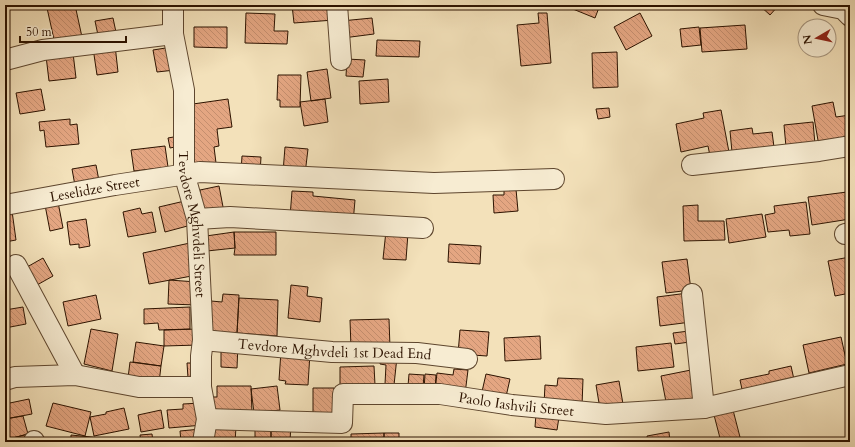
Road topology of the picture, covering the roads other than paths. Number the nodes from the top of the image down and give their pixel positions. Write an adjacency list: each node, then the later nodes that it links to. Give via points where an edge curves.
1 (173, 5): 5 (street, Tevdore Mghvdeli Street)
2 (337, 5): 7 (street)
3 (823, 5): 4 (street, via 842,9)
4 (850, 16)
5 (173, 34): 6 (street, via 43,50); 10 (street, Tevdore Mghvdeli Street, via 184,90)
6 (5, 60)
7 (342, 60)
8 (850, 146): 9 (street)
9 (692, 165)
10 (184, 173): 11 (street, Leselidze Street, via 434,183); 12 (street, Leselidze Street); 13 (street, Tevdore Mghvdeli Street)
11 (554, 179)
12 (5, 205)
13 (196, 219): 14 (street, via 230,217); 17 (street, Tevdore Mghvdeli Street)
14 (423, 228)
15 (16, 265): 20 (street)
16 (692, 294): 23 (street)
17 (202, 340): 18 (street, Tevdore Mghvdeli 1st Dead End, via 332,352 417,353); 22 (street, Tevdore Mghvdeli Street)
18 (467, 358)
19 (850, 375): 23 (street, Paolo Iashvili Street)
20 (75, 376): 21 (street, via 15,377); 22 (street, via 139,386)
21 (5, 380)
22 (201, 387): 24 (street, Tevdore Mghvdeli Street)
23 (704, 408): 24 (street, Paolo Iashvili Street, via 606,414 512,405 440,394 343,394 342,423)
24 (207, 419): 25 (street, Tevdore Mghvdeli Street)
25 (203, 442)

